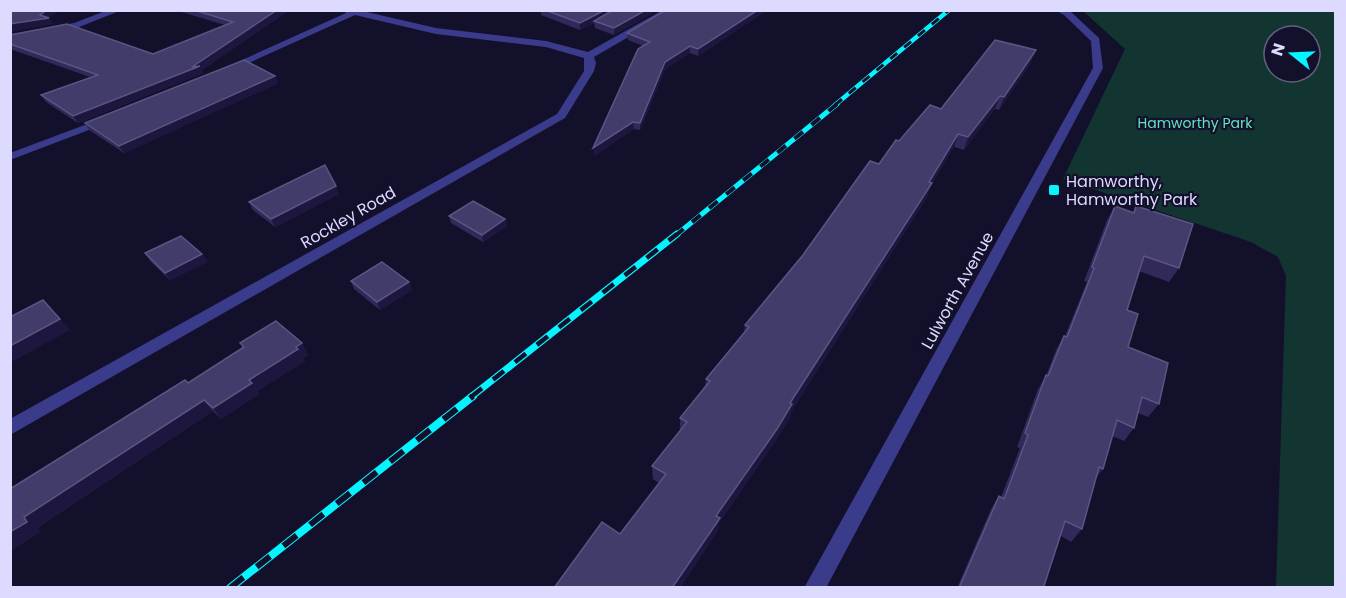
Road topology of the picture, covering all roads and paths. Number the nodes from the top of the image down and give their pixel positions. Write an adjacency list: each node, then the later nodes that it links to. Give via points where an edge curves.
1 (118, 10): 5 (street, via 76,25)
2 (671, 10): 6 (street)
3 (350, 12): 6 (street, via 446,33 567,48); 7 (street)
4 (1063, 12): 11 (street, Lulworth Avenue, via 1096,40 1098,68)
5 (10, 37)
6 (589, 56): 10 (street, Rockley Road, via 589,71 561,116)
7 (214, 75)
8 (118, 115): 9 (street)
9 (10, 157)
10 (10, 428)
11 (814, 588)

